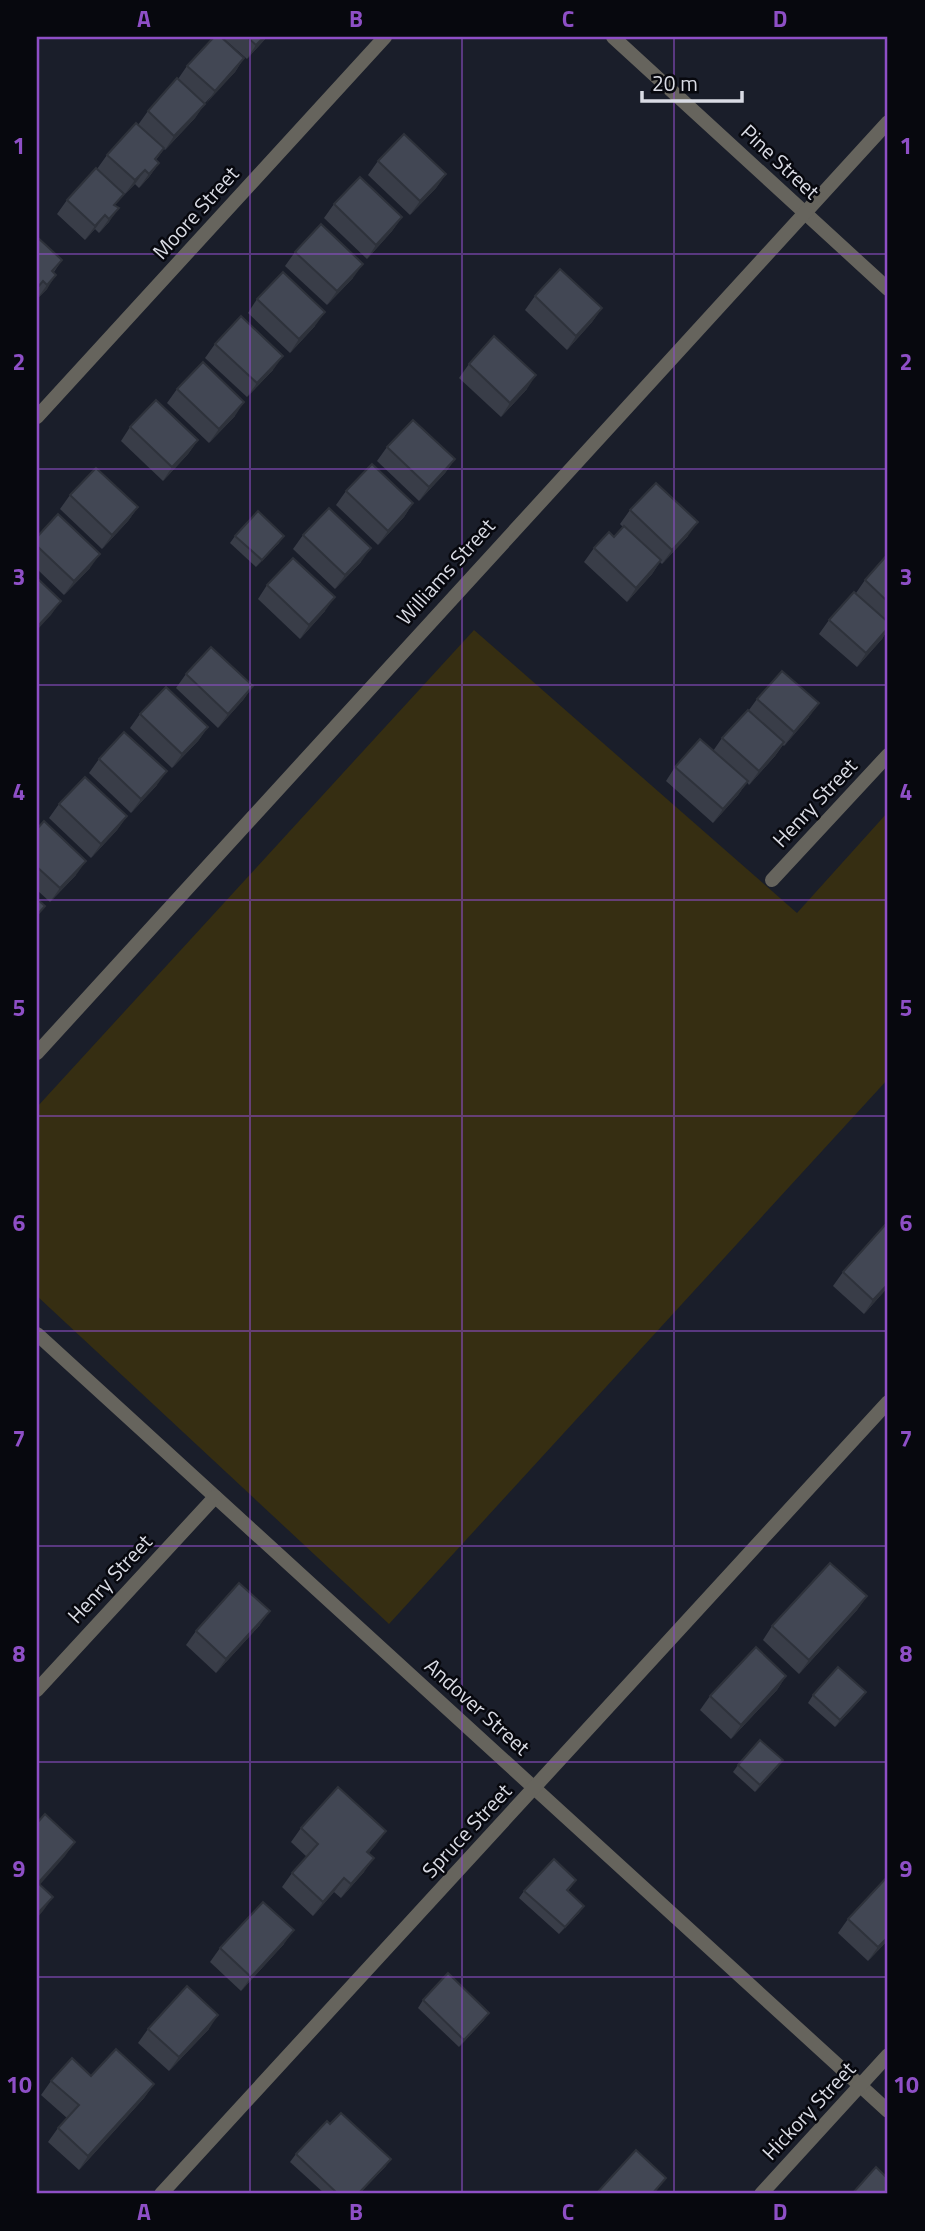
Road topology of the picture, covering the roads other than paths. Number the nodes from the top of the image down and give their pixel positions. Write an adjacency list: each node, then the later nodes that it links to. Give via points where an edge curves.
1 (385, 37): 6 (street, Moore Street)
2 (613, 37): 4 (street, Pine Street)
3 (888, 122): 4 (street, Williams Street)
4 (804, 212): 5 (street, Pine Street); 9 (street, Williams Street)
5 (888, 289)
6 (37, 417)
7 (888, 755): 8 (street, Henry Street)
8 (772, 880)
9 (37, 1053)
10 (37, 1334): 12 (street, Andover Street)
11 (888, 1402): 14 (street, Spruce Street)
12 (215, 1497): 13 (street, Henry Street); 14 (street, Andover Street)
13 (37, 1690)
14 (534, 1788): 16 (street, Andover Street); 18 (street, Spruce Street)
15 (888, 2056): 16 (street, Hickory Street)
16 (861, 2086): 17 (street, Andover Street); 19 (street, Hickory Street)
17 (888, 2111)
18 (161, 2194)
19 (761, 2194)

